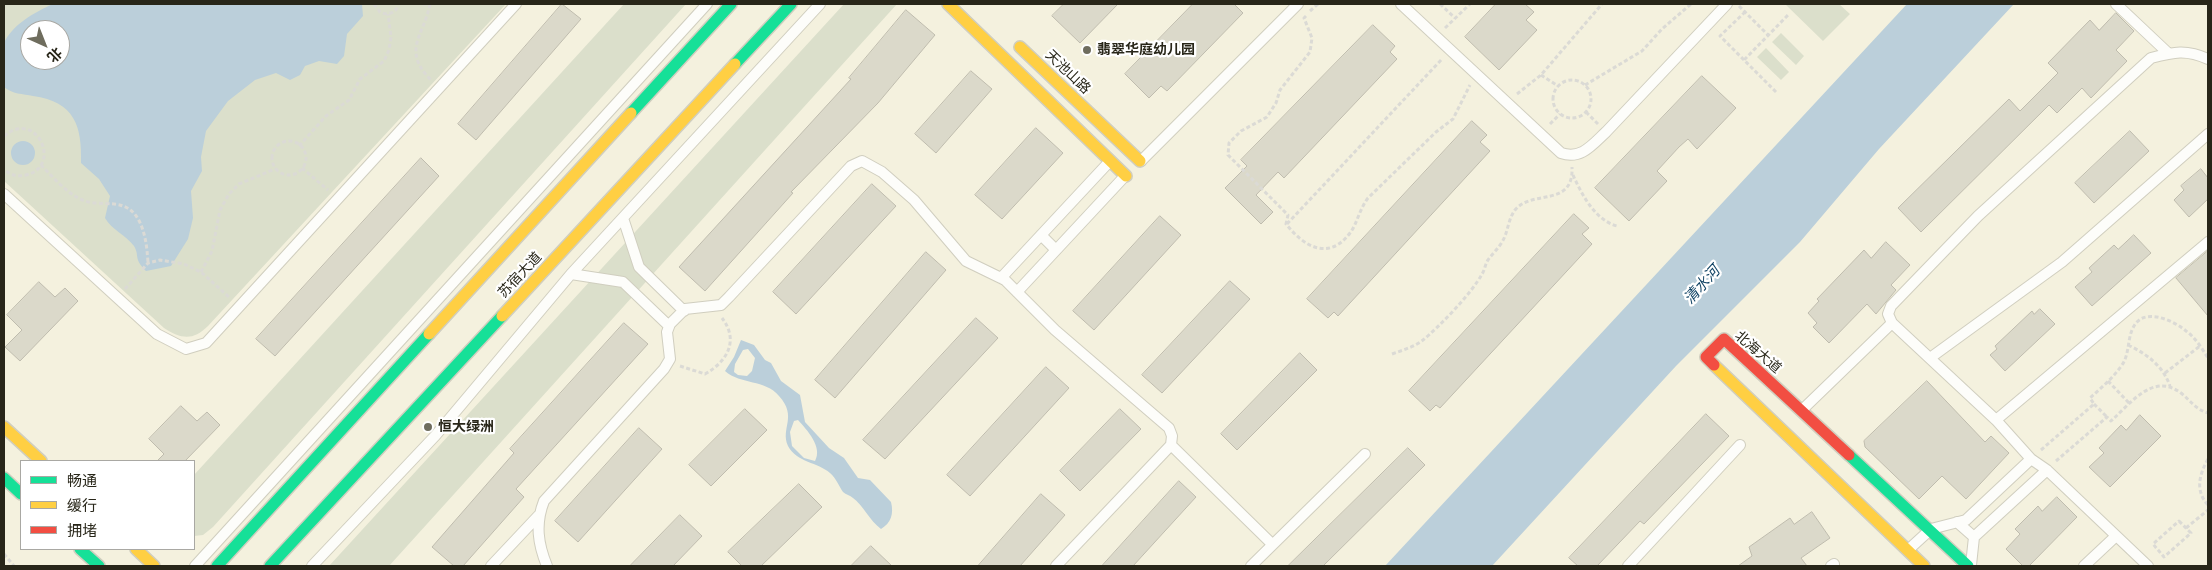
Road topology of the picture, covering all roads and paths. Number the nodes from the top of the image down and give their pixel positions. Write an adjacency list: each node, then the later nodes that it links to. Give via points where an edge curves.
1 (374, 4): 22 (path, via 380,12)
2 (399, 4): 22 (path)
3 (423, 4): 4 (path)
4 (430, 4): 36 (path, via 426,23 415,43 422,71)
5 (516, 4): 36 (lane)
6 (707, 4): 111 (lane)
7 (731, 4): 112 (main road, 苏宿大道)
8 (791, 4): 113 (main road, 苏宿大道)
9 (820, 4): 53 (lane)
10 (948, 4): 43 (main road)
11 (1298, 4): 44 (lane)
12 (1318, 4): 54 (path, via 1304,18 1312,38 1310,52 1284,84 1266,117 1241,130 1229,143 1228,154 1288,215)
13 (1401, 4): 26 (lane)
14 (1440, 4): 24 (path)
15 (1470, 4): 24 (path)
16 (1602, 4): 32 (path)
17 (1691, 4): 35 (path, via 1642,51)
18 (1727, 4): 42 (lane, via 1586,152)
19 (1736, 4): 21 (path)
20 (2116, 4): 28 (lane)
21 (1744, 12): 25 (path); 31 (path, via 1720,36)
22 (388, 14): 41 (path, via 391,36 384,61 360,79 349,100 326,116)
23 (1788, 15): 25 (path)
24 (1455, 18): 26 (path)
25 (1768, 35): 31 (path)
26 (1436, 37): 38 (lane)
27 (1011, 38): 44 (main road, 天池山路)
28 (2168, 53): 30 (lane, via 2193,52); 68 (lane, via 2151,58 1978,216 1891,306 1888,314)
29 (1443, 58): 54 (path)
30 (2208, 59)
31 (1744, 60): 37 (path)
32 (1541, 75): 34 (path); 38 (path)
33 (1470, 84): 54 (path, via 1453,119 1368,198 1350,232 1335,246 1307,246)
34 (1558, 86): 35 (path, via 1574,80); 35 (path, via 1553,97 1556,109 1572,118 1584,114 1591,103)
35 (1585, 86)
36 (440, 88): 52 (lane)
37 (1776, 92)
38 (1506, 102): 42 (lane, via 1561,153)
39 (2208, 134): 73 (lane, via 2062,262)
40 (4, 136): 45 (path, via 24,129 38,136 44,150)
41 (299, 146): 46 (path, via 305,155); 47 (path, via 289,142 275,148 272,158)
42 (1571, 156): 49 (path)
43 (1111, 161): 50 (main road); 56 (lane)
44 (1140, 161): 50 (lane)
45 (41, 165): 48 (path, via 29,175); 59 (path, via 69,192 100,205 123,206 136,216 147,243)
46 (302, 168): 47 (path, via 290,175); 52 (path)
47 (275, 169): 60 (path, via 239,184 229,194 220,210 212,251)
48 (5, 171)
49 (1572, 175): 55 (path, via 1582,195 1597,213 1609,224); 72 (path, via 1568,185 1557,196 1526,201 1518,207 1503,240 1487,260 1474,287 1423,340)
50 (1126, 176): 58 (lane)
51 (4, 194): 64 (lane)
52 (338, 199): 66 (lane)
53 (623, 218): 61 (lane); 67 (lane, via 638,267)
54 (1286, 224)
55 (1617, 226)
56 (1041, 235): 58 (lane); 62 (lane)
57 (2208, 242): 84 (lane)
58 (1056, 250): 63 (lane)
59 (148, 263): 60 (path, via 160,260 184,264); 64 (path)
60 (201, 272): 66 (path)
61 (571, 274): 69 (lane, via 623,282); 114 (lane, via 435,436)
62 (1001, 278): 63 (lane); 65 (lane, via 966,261 914,200 882,172 862,161 851,166 729,297)
63 (1017, 292): 86 (lane, via 1055,330 1169,428)
64 (117, 297): 66 (lane, via 157,334 186,349 206,343)
65 (712, 306): 67 (lane); 75 (path, via 727,324 732,342 717,368 706,374 688,370)
66 (239, 308)
67 (684, 311): 69 (lane)
68 (1892, 323): 73 (lane); 83 (lane)
69 (670, 326): 75 (lane)
70 (2128, 345): 71 (path, via 2129,335 2137,321 2146,317 2171,321 2187,331); 76 (path, via 2145,353); 77 (path, via 2123,363)
71 (2200, 346): 74 (path); 76 (path)
72 (1392, 354)
73 (1930, 358): 84 (lane)
74 (2208, 358)
75 (670, 359): 97 (lane, via 544,501)
76 (2165, 373): 78 (path)
77 (2108, 381): 79 (path, via 2090,398); 80 (path)
78 (2170, 386): 80 (path, via 2161,384 2150,388); 81 (path, via 2195,408)
79 (2094, 404): 82 (path); 89 (path)
80 (2130, 404): 82 (path, via 2111,421)
81 (2208, 413)
82 (2107, 416): 92 (path)
83 (1792, 420): 83 (main road, 北海大道, via 1724,340 1706,357); 100 (main road, 北海大道); 107 (main road, 北海大道)
84 (1996, 420): 89 (lane)
85 (4, 427): 91 (main road)
86 (1171, 445): 103 (lane); 117 (lane)
87 (1740, 445): 119 (lane)
88 (1365, 454): 103 (lane)
89 (2031, 459): 92 (lane); 98 (lane, via 1966,520)
90 (2208, 459): 95 (path, via 2200,473 2199,490)
91 (40, 460)
92 (2046, 470): 101 (lane); 102 (lane)
93 (4, 478): 94 (main road)
94 (20, 493)
95 (2208, 505)
96 (2208, 510): 99 (path)
97 (539, 515): 115 (lane); 116 (lane, via 538,535)
98 (1957, 522): 100 (lane); 102 (lane)
99 (2186, 528): 99 (path, via 2180,521 2153,544 2164,556 2190,534)
100 (1929, 530): 107 (lane); 121 (main road, 北海大道)
101 (2116, 536): 122 (lane); 123 (lane)
102 (1974, 537): 121 (lane, via 1974,555)
103 (1272, 544): 118 (lane)
104 (81, 550): 109 (main road)
105 (137, 550): 110 (main road)
106 (4, 554): 108 (path)
107 (1910, 556): 120 (main road, 北海大道)
108 (14, 566)
109 (98, 566)
110 (154, 566)
111 (195, 566)
112 (217, 566)
113 (270, 566)
114 (312, 566)
115 (491, 566)
116 (547, 566)
117 (1056, 566)
118 (1251, 566)
119 (1628, 566)
120 (1924, 566)
121 (1969, 566)
122 (2084, 566)
123 (2148, 566)

